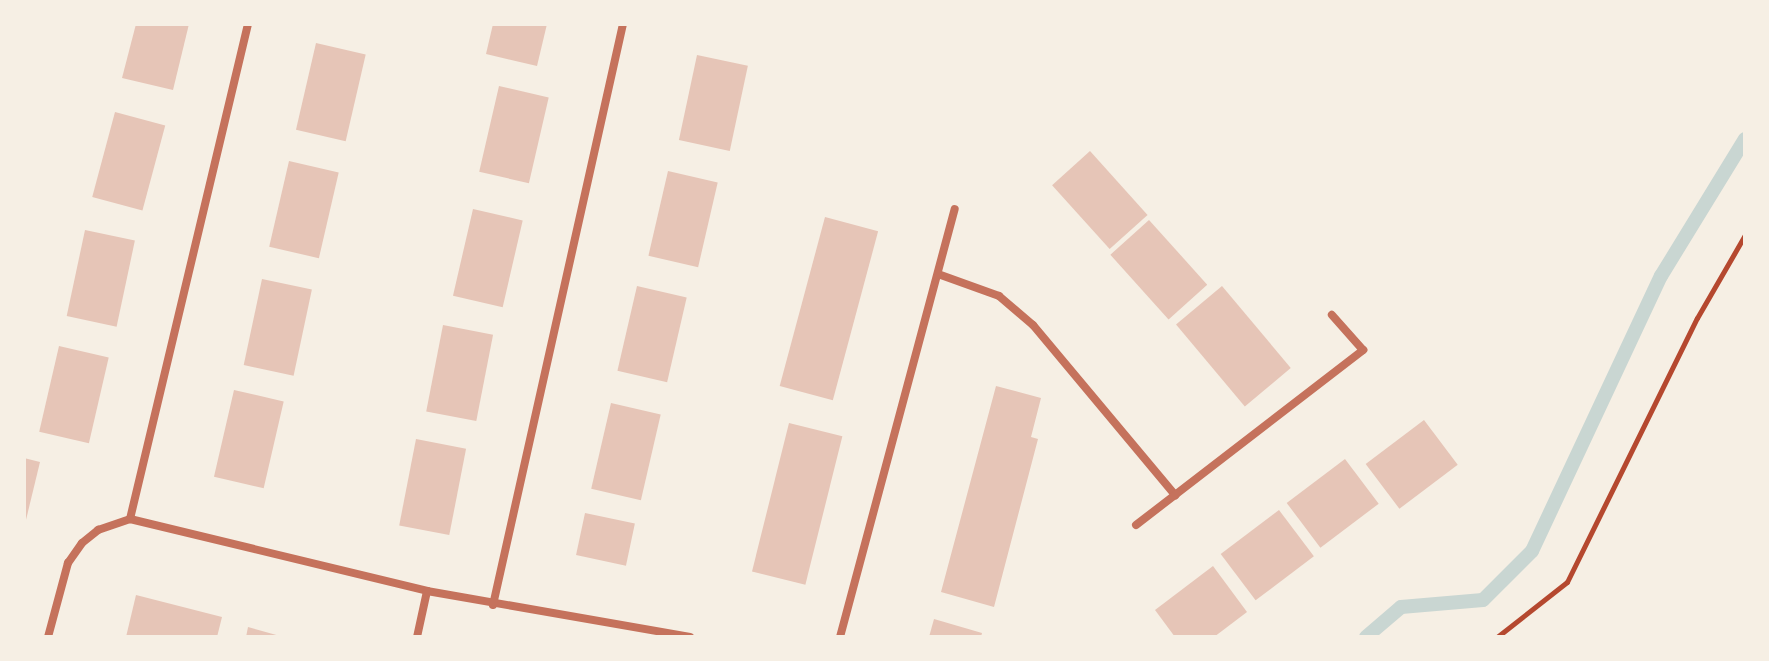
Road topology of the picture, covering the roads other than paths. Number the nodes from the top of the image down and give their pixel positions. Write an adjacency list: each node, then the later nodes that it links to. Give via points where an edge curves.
1 (248, 24): 7 (street)
2 (623, 24): 10 (street)
3 (955, 209): 4 (street)
4 (938, 274): 6 (street, via 999,296 1033,325); 14 (street)
5 (1332, 315): 6 (street, via 1363,350)
6 (1175, 495): 8 (street)
7 (130, 519): 9 (street); 11 (street, via 98,530 68,563)
8 (1136, 525)
9 (427, 591): 10 (street); 12 (street)
10 (493, 605): 13 (street)
11 (48, 637)
12 (417, 637)
13 (690, 637)
14 (840, 637)

